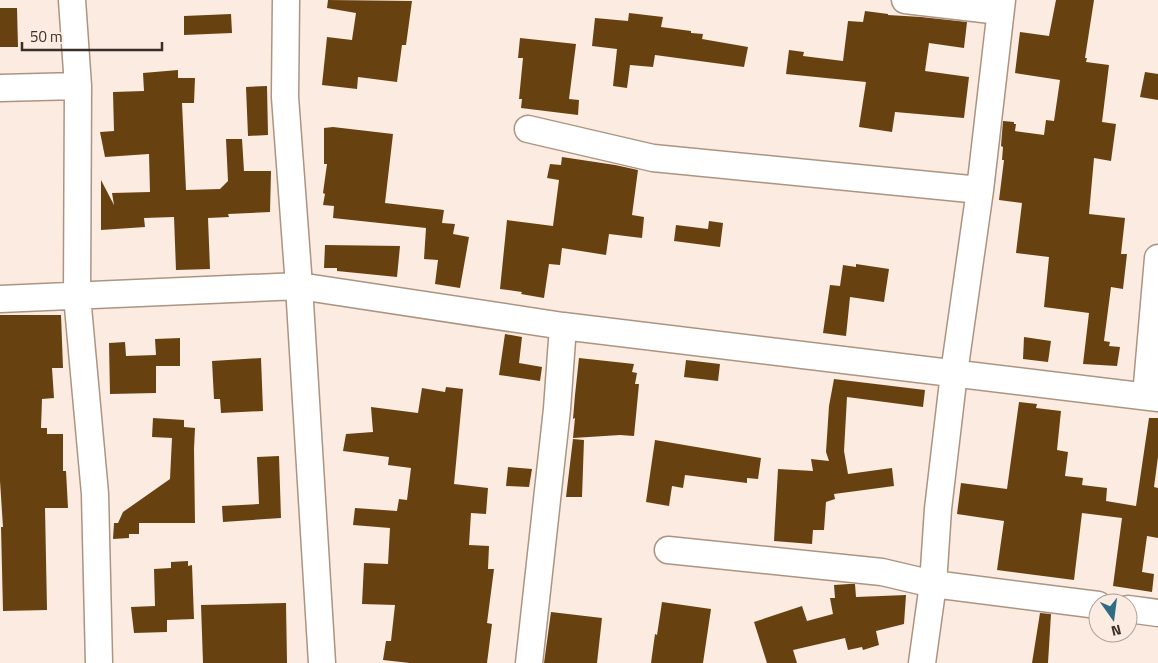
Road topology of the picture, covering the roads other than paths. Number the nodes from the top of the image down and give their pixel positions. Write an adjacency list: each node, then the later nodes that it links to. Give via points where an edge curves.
1 (72, 0): 5 (street)
2 (286, 0): 10 (street, via 285,97)
3 (905, 0): 4 (street)
4 (1001, 6): 8 (street)
5 (78, 86): 6 (street); 11 (street)
6 (0, 88)
7 (528, 129): 8 (street, via 653,158)
8 (980, 190): 14 (street)
9 (1158, 258): 15 (street)
10 (299, 286): 11 (street); 13 (street); 22 (street)
11 (77, 296): 12 (street); 21 (street, via 95,494)
12 (0, 300)
13 (563, 326): 14 (street); 23 (street)
14 (954, 373): 15 (street); 17 (street)
15 (1152, 397)
16 (668, 550): 17 (street, via 882,572)
17 (933, 584): 18 (street); 24 (street)
18 (1088, 604)
19 (1138, 610): 20 (street)
20 (1158, 613)
21 (99, 663)
22 (322, 663)
23 (529, 663)
24 (922, 663)

